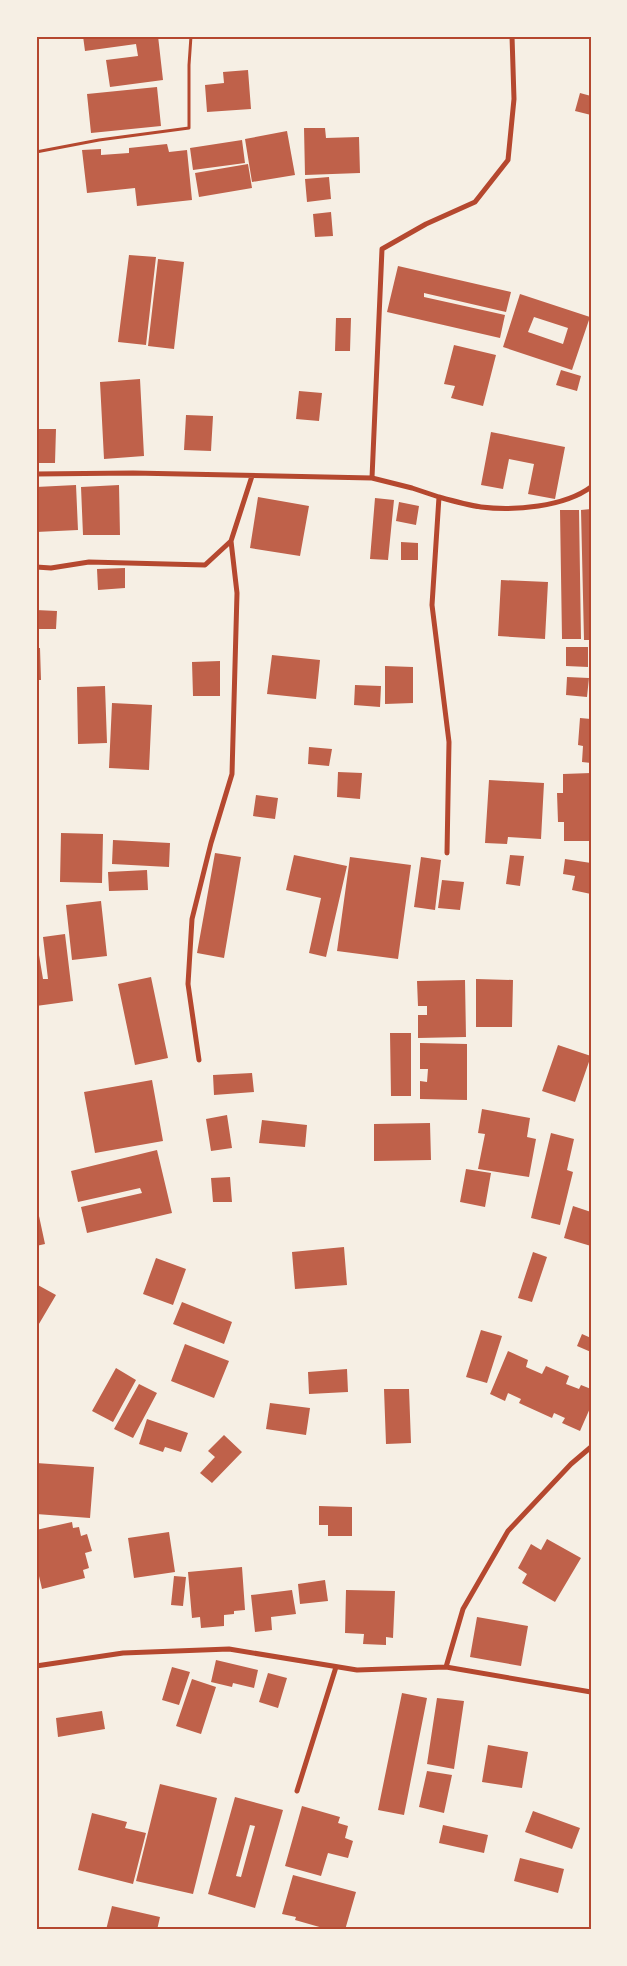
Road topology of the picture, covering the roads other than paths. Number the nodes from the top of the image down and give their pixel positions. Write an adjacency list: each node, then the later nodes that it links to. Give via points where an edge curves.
1 (512, 36): 4 (street, via 514,99 508,160 475,202 382,249)
2 (36, 474): 3 (street)
3 (252, 476): 4 (street); 7 (street)
4 (372, 478): 6 (street)
5 (591, 487): 6 (street, via 579,496 531,508 481,507)
6 (439, 497): 9 (street, via 432,605 448,742)
7 (231, 541): 8 (street, via 205,565 89,562); 10 (street, via 237,593 232,774 192,919 188,984)
8 (36, 567)
9 (448, 853)
10 (199, 1060)
11 (591, 1447): 14 (street, via 508,1532 463,1609)
12 (36, 1666): 13 (street, via 123,1653 229,1649)
13 (336, 1667): 14 (street, via 357,1670); 16 (street)
14 (446, 1667): 15 (street)
15 (591, 1692)
16 (297, 1791)

